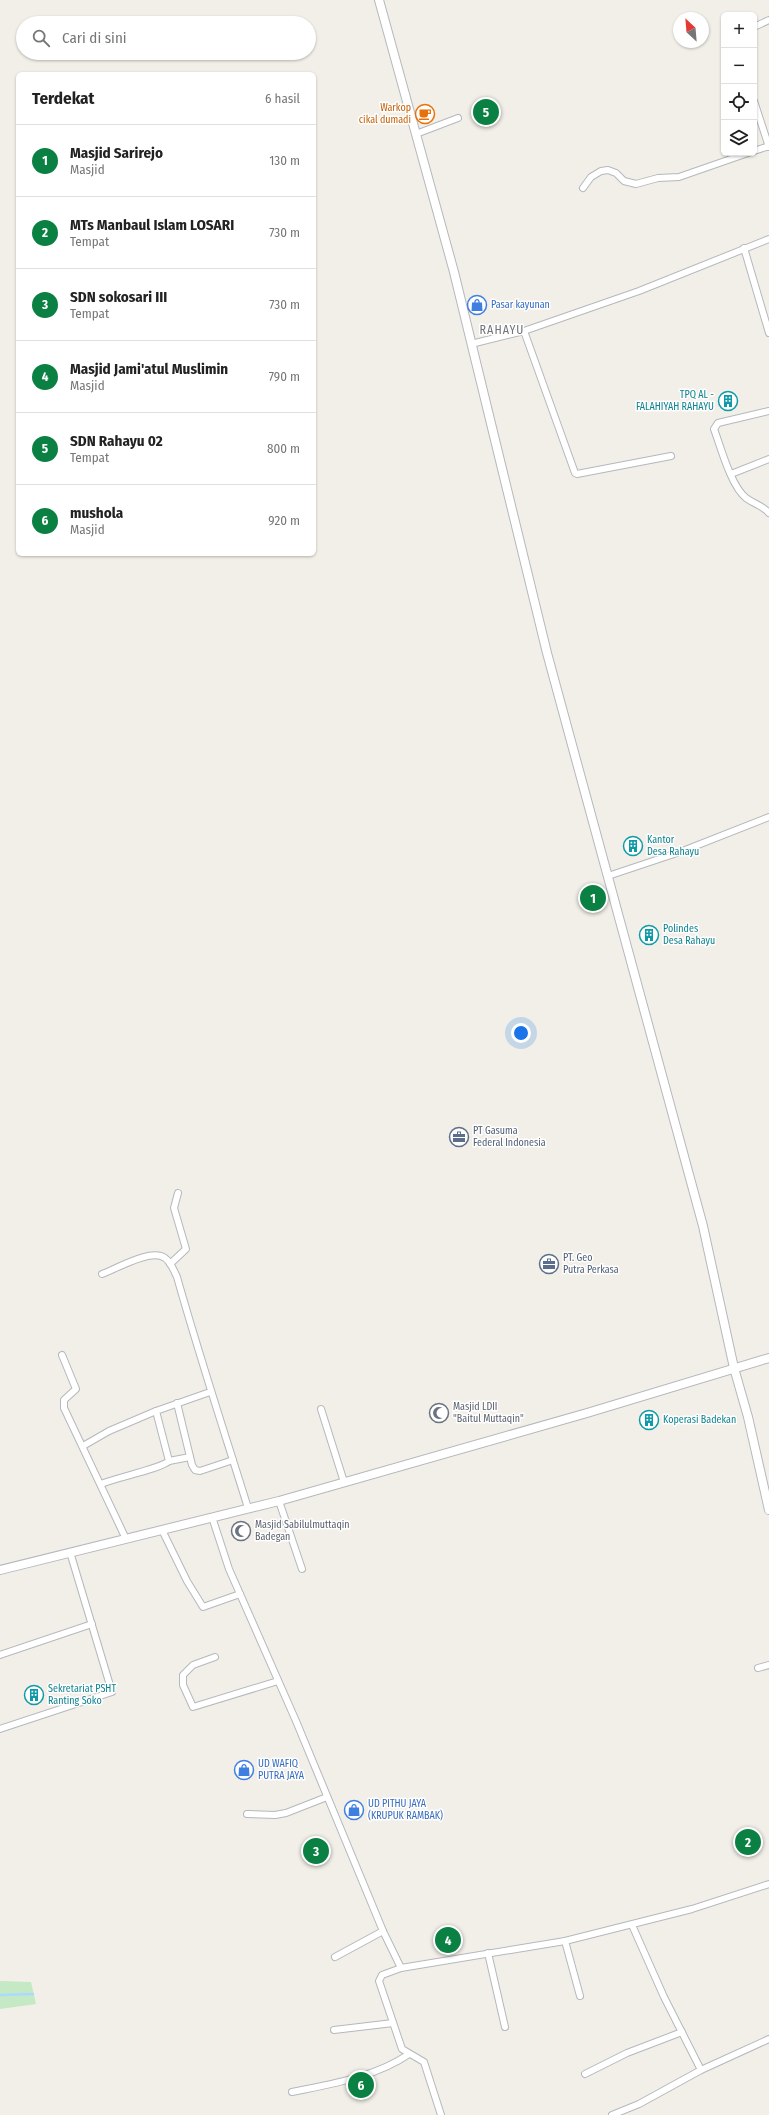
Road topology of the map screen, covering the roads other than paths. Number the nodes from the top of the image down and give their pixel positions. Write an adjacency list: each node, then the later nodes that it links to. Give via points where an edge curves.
1 (379, 0): 6 (street)
2 (769, 20): 3 (street)
3 (757, 26)
4 (757, 110): 7 (street)
5 (458, 118): 6 (street)
6 (416, 134): 15 (street)
7 (769, 146): 8 (street)
8 (757, 150)
9 (739, 156): 10 (street, via 679,177 658,178 636,184 624,181 616,173 608,170 601,171 591,177)
10 (583, 188)
11 (769, 239): 12 (street)
12 (744, 248): 13 (street, via 639,291); 14 (street)
13 (524, 331): 15 (street); 17 (street, via 575,473)
14 (769, 333)
15 (471, 344): 22 (street, via 548,653)
16 (769, 412): 19 (street, via 718,423 715,426)
17 (671, 456)
18 (769, 459): 19 (street)
19 (731, 474): 20 (street, via 745,497)
20 (769, 513)
21 (769, 817): 22 (street, via 680,852)
22 (608, 876): 28 (street, via 703,1226)
23 (178, 1193): 24 (street, via 174,1208 186,1249)
24 (170, 1264): 25 (street, via 165,1258 150,1255); 29 (street, via 177,1277)
25 (102, 1274)
26 (62, 1355): 33 (street, via 76,1389 64,1400 64,1408)
27 (769, 1358): 28 (street)
28 (734, 1368): 37 (street); 41 (street)
29 (210, 1392): 30 (street); 35 (street)
30 (178, 1403): 32 (street); 34 (street)
31 (320, 1409): 37 (street)
32 (156, 1411): 33 (street, via 109,1431); 36 (street)
33 (83, 1446): 38 (street)
34 (190, 1457): 35 (street, via 195,1470 200,1471); 36 (street)
35 (233, 1460): 40 (street)
36 (169, 1461): 38 (street)
37 (344, 1482): 39 (street)
38 (102, 1484): 44 (street)
39 (279, 1500): 40 (street); 47 (street)
40 (248, 1508): 42 (street)
41 (769, 1510)
42 (212, 1518): 43 (street); 48 (street)
43 (162, 1530): 44 (street); 48 (street, via 186,1581 203,1607)
44 (126, 1538): 45 (street)
45 (70, 1552): 46 (street); 49 (street)
46 (0, 1570)
47 (302, 1570)
48 (240, 1594): 54 (street)
49 (92, 1624): 50 (street); 55 (street, via 112,1692)
50 (0, 1655)
51 (215, 1657): 54 (street, via 193,1665 183,1675 183,1685 193,1707)
52 (769, 1665): 53 (street)
53 (758, 1668)
54 (278, 1681): 56 (street)
55 (0, 1729)
56 (327, 1797): 57 (street, via 286,1813); 60 (street)
57 (247, 1814)
58 (769, 1884): 59 (street)
59 (632, 1925): 61 (street); 69 (street)
60 (383, 1931): 63 (street); 64 (street)
61 (565, 1941): 62 (street); 65 (street)
62 (488, 1953): 64 (street); 67 (street)
63 (335, 1957)
64 (401, 1968): 66 (street, via 379,1978)
65 (580, 1996)
66 (393, 2023): 68 (street); 71 (street, via 402,2049)
67 (505, 2027)
68 (334, 2030)
69 (682, 2032): 72 (street); 73 (street)
70 (769, 2039): 72 (street)
71 (409, 2054): 74 (street, via 399,2061 358,2076); 75 (street, via 424,2062)
72 (701, 2070): 76 (street, via 639,2104)
73 (585, 2074)
74 (292, 2092)
75 (441, 2115)
76 (612, 2115)

